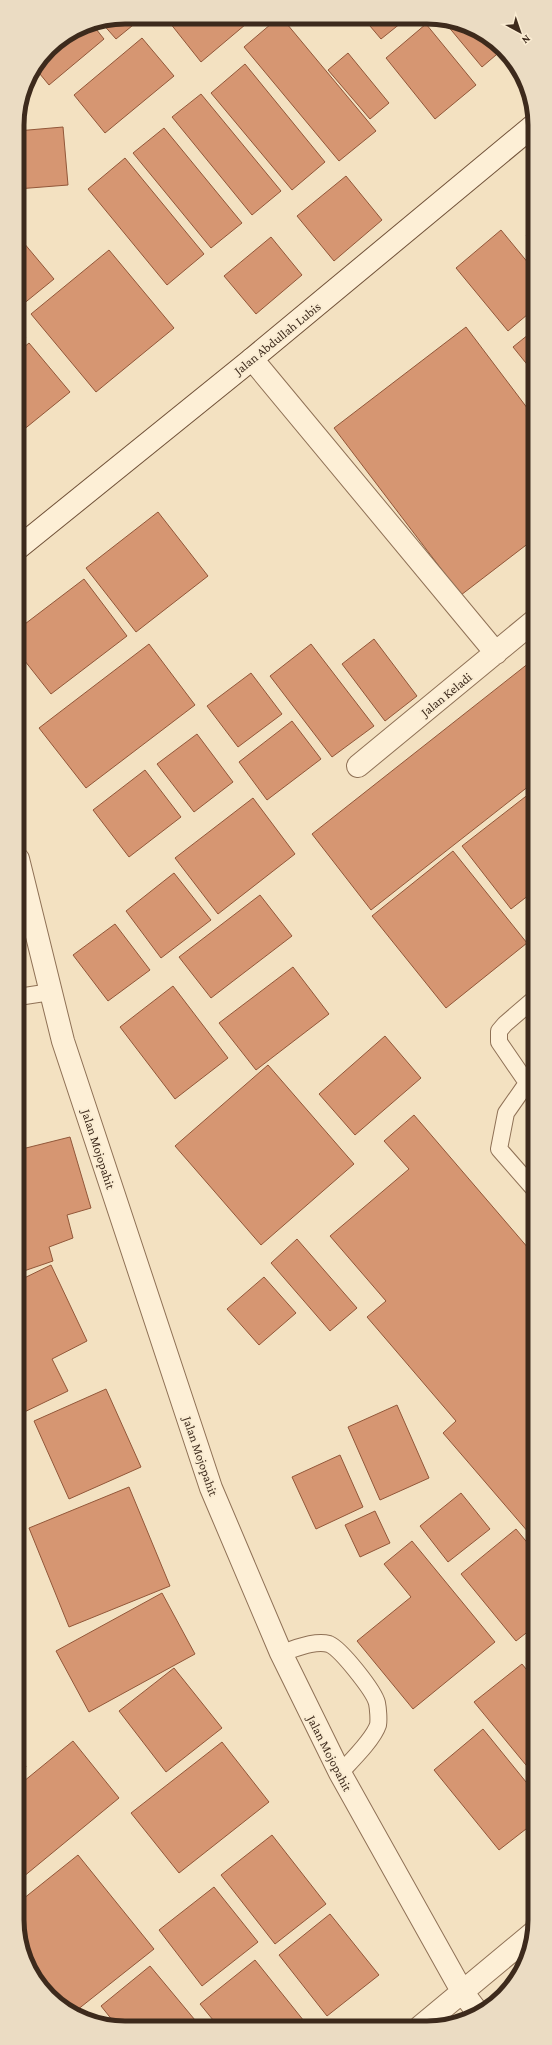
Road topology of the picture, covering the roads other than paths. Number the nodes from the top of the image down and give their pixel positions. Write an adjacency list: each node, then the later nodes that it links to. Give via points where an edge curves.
1 (528, 130): 2 (street, Jalan Abdullah Lubis)
2 (252, 359): 3 (street, Jalan Abdullah Lubis); 5 (street)
3 (24, 543)
4 (528, 626): 5 (street, Jalan Keladi)
5 (496, 653): 6 (street, Jalan Keladi)
6 (358, 766)
7 (24, 883): 8 (street, Jalan Mojopahit)
8 (51, 992): 9 (lane); 14 (street, Jalan Mojopahit, via 63,1041 211,1488)
9 (24, 996)
10 (528, 1004): 11 (lane, via 499,1031 499,1042)
11 (528, 1084)
12 (528, 1091): 13 (lane, via 506,1113 499,1149)
13 (528, 1182)
14 (281, 1653): 15 (street, Jalan Mojopahit); 15 (lane, via 309,1644 329,1644 346,1657 377,1703 378,1725 365,1746)
15 (340, 1773): 17 (street, Jalan Mojopahit)
16 (526, 1939): 17 (street)
17 (463, 1993): 18 (street, Jalan Mojopahit); 19 (street)
18 (475, 2009)
19 (428, 2021)

